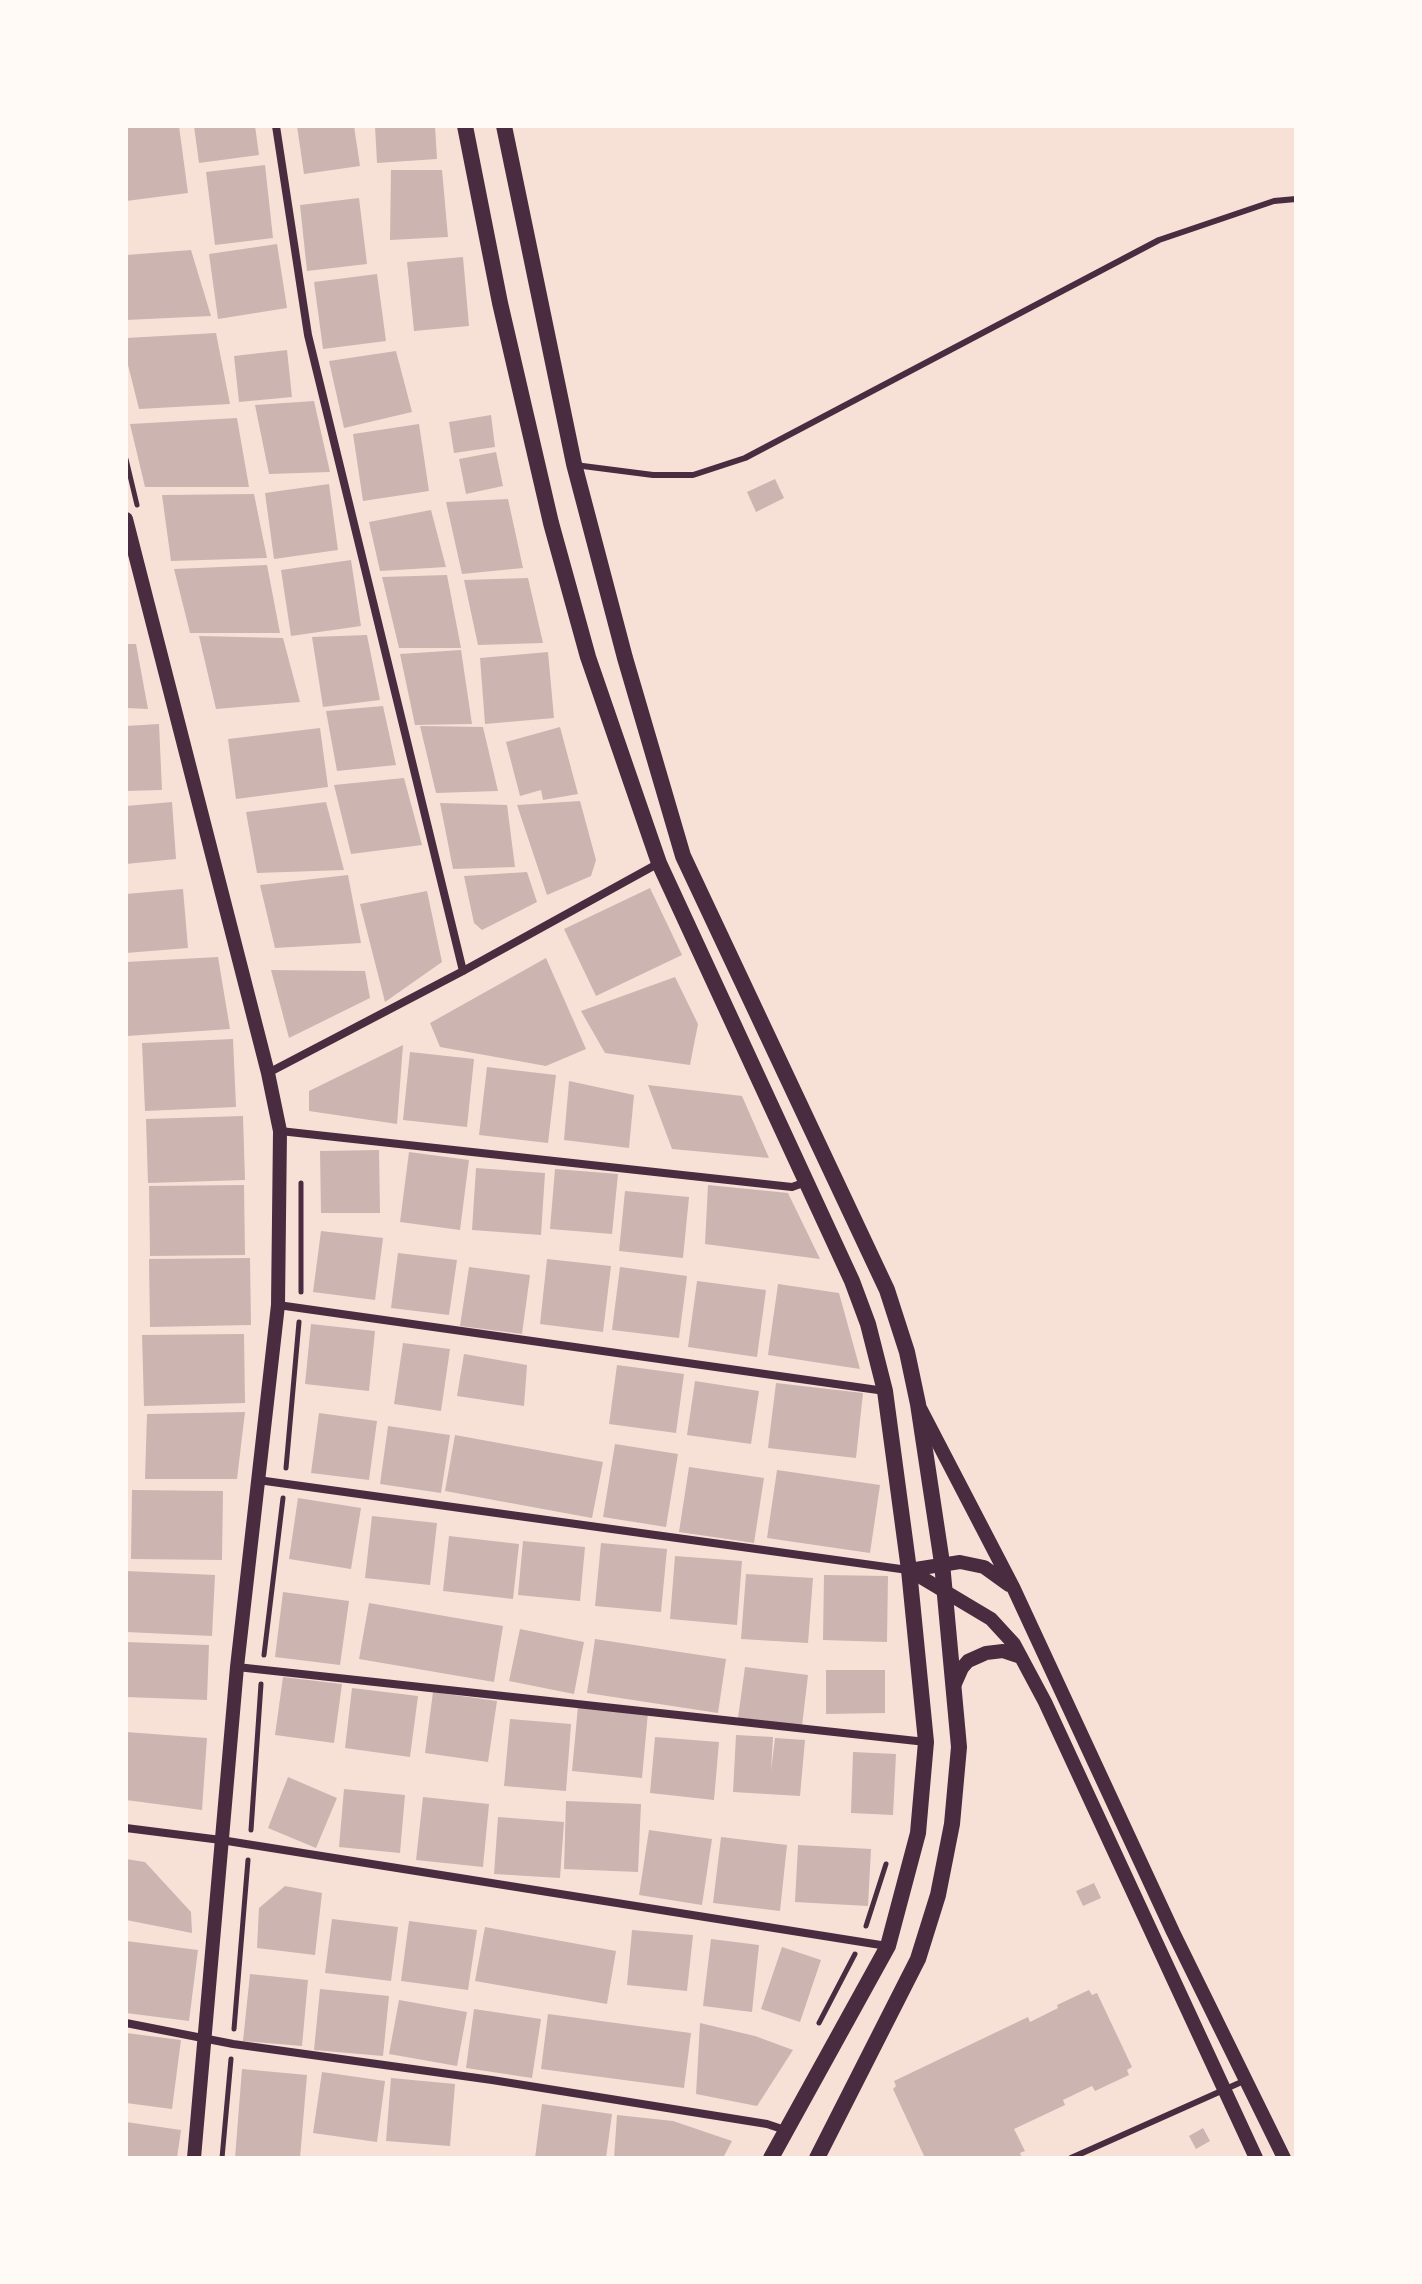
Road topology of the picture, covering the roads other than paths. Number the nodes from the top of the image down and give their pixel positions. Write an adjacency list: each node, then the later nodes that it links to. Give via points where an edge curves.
1 (276, 126): 8 (street, via 308,335)
2 (465, 126): 7 (main road, via 551,523 588,657)
3 (504, 126): 5 (main road)
4 (1296, 199): 5 (lane, via 1274,201 1159,240 745,458 693,475)
5 (574, 464): 14 (main road, via 683,856 887,1290)
6 (134, 519): 9 (street)
7 (659, 863): 8 (street); 11 (main road)
8 (463, 971): 9 (street)
9 (268, 1073): 10 (street)
10 (280, 1131): 11 (street, via 792,1187); 12 (street)
11 (806, 1182): 13 (main road, via 852,1281)
12 (278, 1305): 13 (street); 15 (street)
13 (885, 1391): 17 (main road)
14 (918, 1404): 16 (main road); 18 (street)
15 (258, 1480): 17 (street); 21 (street)
16 (942, 1563): 17 (street); 18 (street, via 984,1567); 19 (main road)
17 (909, 1570): 19 (street); 23 (main road)
18 (1013, 1587): 29 (street)
19 (945, 1592): 20 (street, via 991,1619); 22 (main road)
20 (1021, 1657): 22 (street, via 986,1653 968,1661); 30 (street)
21 (237, 1667): 23 (street); 25 (street)
22 (954, 1686): 34 (main road, via 959,1747 938,1895 918,1959)
23 (926, 1742): 26 (main road, via 918,1833)
24 (126, 1828): 25 (street)
25 (221, 1840): 26 (street); 28 (street)
26 (888, 1946): 31 (main road)
27 (126, 2023): 28 (street)
28 (205, 2037): 31 (street); 32 (street)
29 (1246, 2080): 30 (lane); 37 (street)
30 (1223, 2090): 35 (lane); 36 (street)
31 (786, 2131): 33 (main road)
32 (194, 2158)
33 (771, 2158)
34 (817, 2158)
35 (1071, 2158)
36 (1256, 2158)
37 (1284, 2158)

